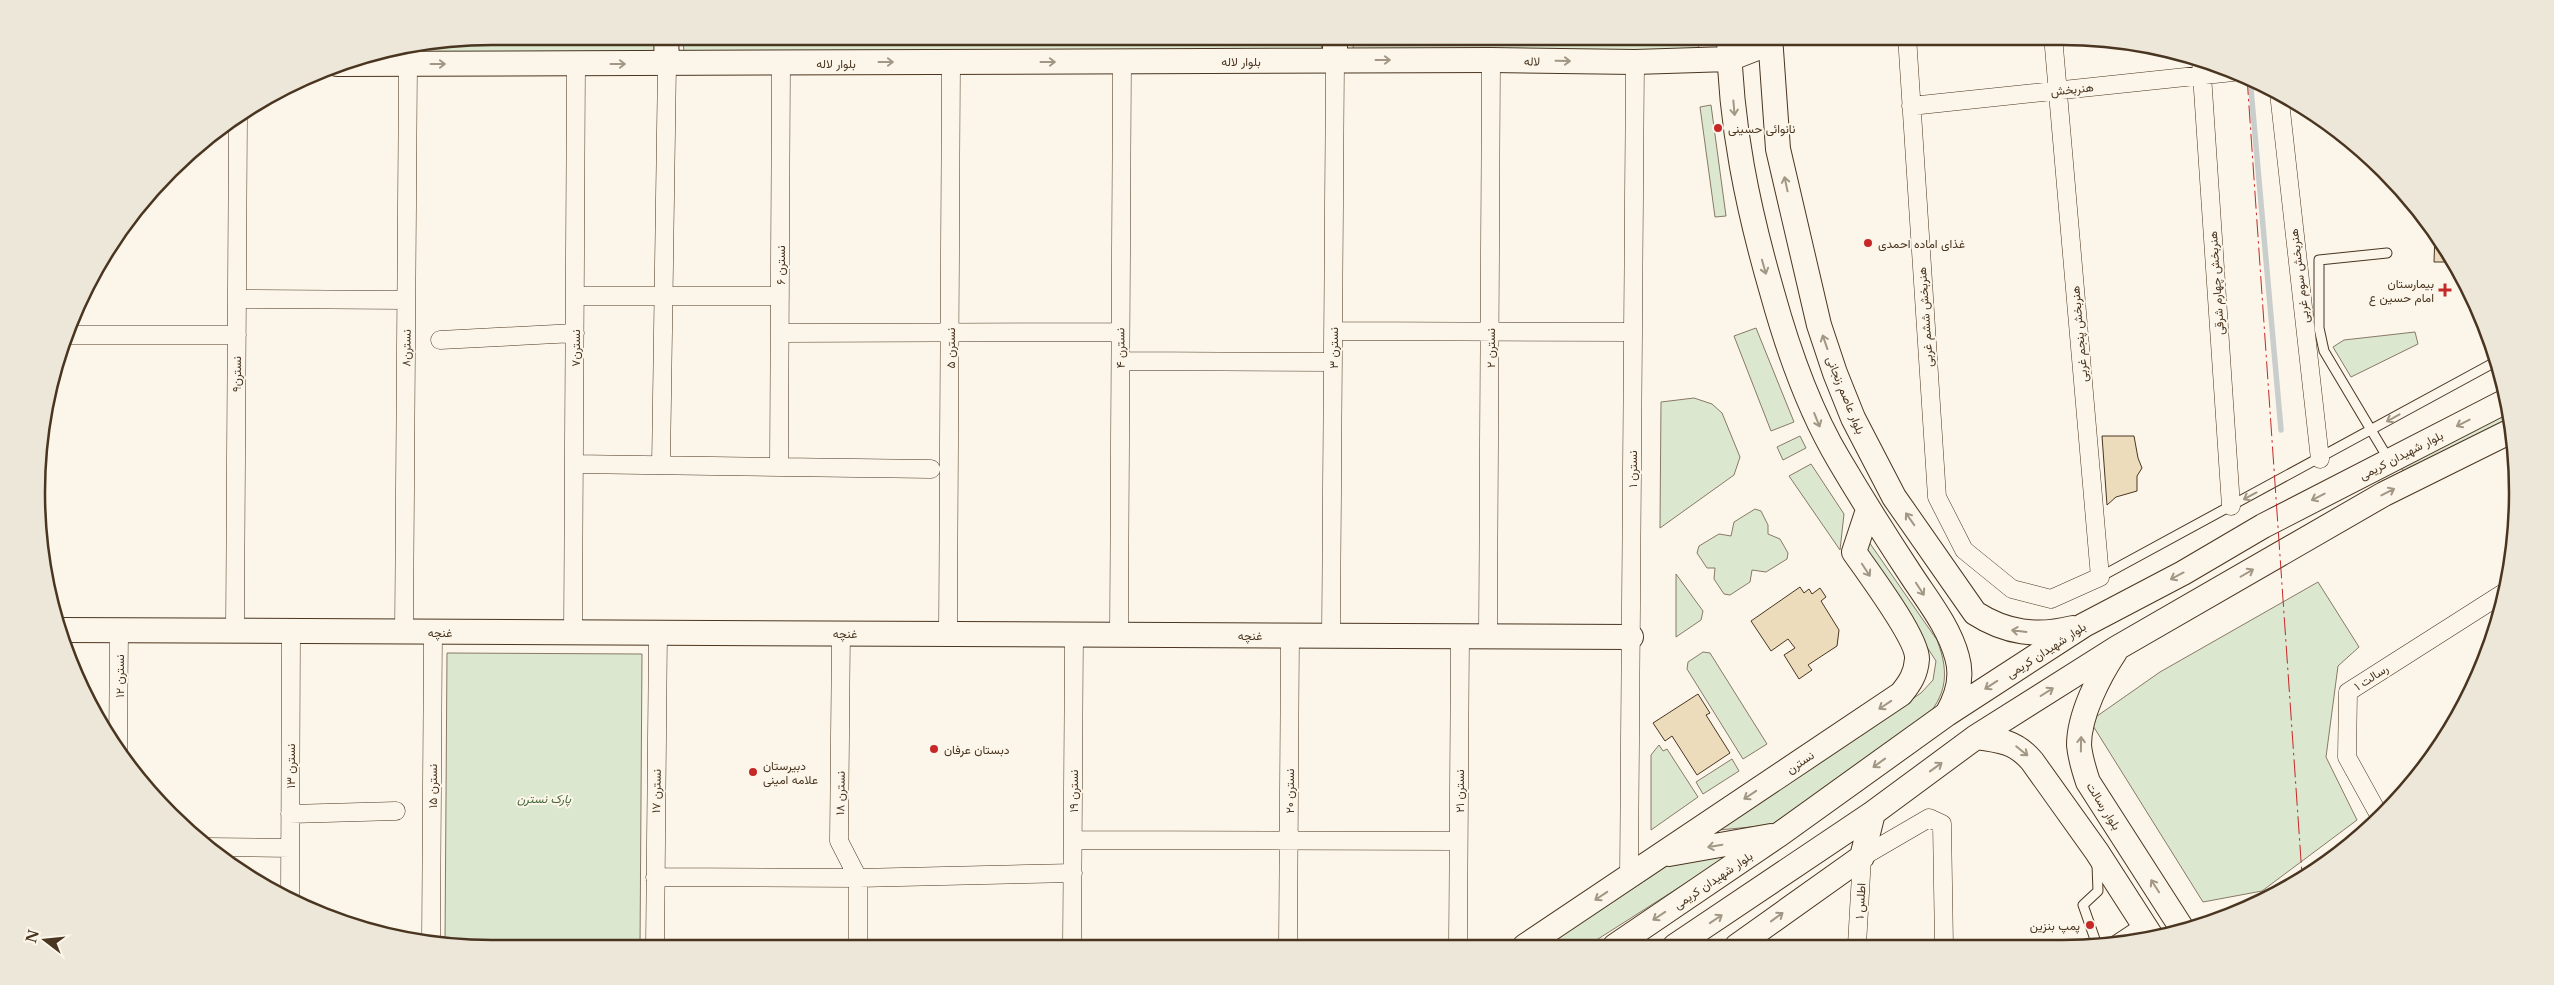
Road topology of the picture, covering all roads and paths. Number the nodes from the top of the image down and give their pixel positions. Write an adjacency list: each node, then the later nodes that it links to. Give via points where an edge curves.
1 (666, 45): 16 (main road)
2 (1335, 45): 7 (main road)
3 (1765, 45): 55 (main road, بلوار عاصم زنجانی, one-way to 3, via 2060,631 2012,631 1975,613 1894,497 1853,418 1819,325 1778,149)
4 (1908, 45): 21 (street, هنربخش ششم غربی)
5 (2054, 45): 19 (street, هنربخش پنجم غربی)
6 (1729, 48): 11 (main road, لاله); 52 (main road, one-way to 52, via 1738,155 1759,249 1785,338 1822,431)
7 (1335, 60): 8 (main road, لاله, one-way to 8); 9 (main road, بلوار لاله); 29 (street, نسترن ۳)
8 (1491, 60): 11 (main road, لاله, one-way to 11); 30 (street, نسترن ۲)
9 (1122, 61): 10 (main road, بلوار لاله, one-way to 9); 32 (street, نسترن ۴)
10 (951, 62): 12 (main road, بلوار لاله, one-way to 10); 31 (street, نسترن ۵)
11 (1635, 62): 33 (street, نسترن ۱)
12 (781, 63): 16 (main road, بلوار لاله); 26 (street, نسترن ۶)
13 (365, 64): 14 (main road, بلوار لاله)
14 (408, 64): 15 (main road, بلوار لاله, one-way to 15); 28 (street, نسترن۸)
15 (576, 64): 16 (main road, بلوار لاله, one-way to 16); 24 (street, نسترن۷)
16 (667, 64): 25 (street)
17 (2200, 67): 19 (street, هنربخش)
18 (2201, 67): 51 (street, هنربخش چهارم شرقی)
19 (2058, 90): 21 (street, هنربخش); 53 (street, هنربخش پنجم غربی)
20 (2280, 102): 45 (street, هنربخش سوم غربی)
21 (1911, 106): 53 (street, هنربخش ششم غربی, via 1937,497 1964,550 2012,589 2051,599)
22 (238, 124): 27 (street, نسترن۹)
23 (2387, 253): 43 (lane, via 2318,260 2324,351)
24 (575, 296): 25 (street); 34 (street, نسترن۷)
25 (664, 296): 26 (street); 48 (street)
26 (780, 296): 35 (street, نسترن ۶)
27 (237, 300): 28 (street); 37 (street, نسترن۹)
28 (406, 300): 60 (street, نسترن۸)
29 (1334, 331): 30 (street); 40 (street, نسترن ۳)
30 (1490, 331): 33 (street); 71 (street, نسترن ۲)
31 (950, 332): 32 (street); 35 (street); 65 (street, نسترن ۵)
32 (1119, 332): 39 (street, نسترن ۴)
33 (1633, 332): 72 (street, نسترن ۱)
34 (575, 333): 38 (street); 47 (street, نسترن۷)
35 (780, 333): 49 (street, نسترن ۶)
36 (74, 335): 37 (street)
37 (237, 335): 58 (street, نسترن۹)
38 (440, 340)
39 (1120, 361): 40 (street); 67 (street, نسترن ۴)
40 (1333, 362): 69 (street, نسترن ۳)
41 (2490, 365): 43 (lane, one-way to 43)
42 (2500, 404): 46 (main road, بلوار شهیدان کریمی, one-way to 46)
43 (2371, 431): 45 (lane); 46 (lane)
44 (2505, 434): 73 (main road, one-way to 44, via 2384,494)
45 (2320, 459): 51 (lane, one-way to 51)
46 (2390, 460): 55 (main road, بلوار شهیدان کریمی, one-way to 55)
47 (574, 464): 48 (street); 62 (street, نسترن۷)
48 (661, 465): 49 (street)
49 (779, 467): 50 (street)
50 (930, 469)
51 (2231, 506): 53 (lane)
52 (1868, 510): 74 (main road, one-way to 74, via 1948,632 1958,659 1959,683 1956,698); 88 (main road, نسترن, one-way to 88, via 1854,552 1911,638 1918,657 1914,678 1901,694)
53 (2100, 577)
54 (2496, 598): 77 (street, رسالت ۱, via 2348,692 2347,757)
55 (2084, 625): 74 (main road, بلوار شهیدان کریمی, one-way to 74)
56 (67, 630): 57 (main road, غنچه)
57 (119, 631): 58 (main road, غنچه); 76 (street, نسترن ۱۲)
58 (235, 631): 59 (main road, غنچه)
59 (291, 631): 60 (main road, غنچه); 80 (street, نسترن ۱۳)
60 (404, 632): 61 (main road, غنچه)
61 (433, 632): 62 (main road, غنچه); 97 (street, نسترن ۱۵)
62 (573, 632): 63 (main road, غنچه)
63 (658, 633): 64 (main road, غنچه); 91 (street, نسترن ۱۷)
64 (842, 633): 65 (main road, غنچه); 93 (street, نسترن ۱۸, via 839,841)
65 (948, 634): 66 (main road, غنچه)
66 (1074, 634): 67 (main road, غنچه); 82 (street, نسترن ۱۹)
67 (1119, 635): 68 (main road, غنچه)
68 (1290, 635): 69 (main road, غنچه); 83 (street, نسترن ۲۰)
69 (1332, 635): 70 (main road, غنچه)
70 (1460, 636): 71 (main road, غنچه); 84 (street, نسترن ۲۱)
71 (1488, 636): 72 (main road, غنچه)
72 (1631, 636): 92 (street, نسترن ۱)
73 (2117, 648): 75 (main road, one-way to 73); 95 (main road, بلوار رسالت, one-way to 73, via 2088,782 2082,761 2079,743 2091,698 2100,675)
74 (1947, 714): 81 (main road, بلوار شهیدان کریمی, one-way to 81)
75 (1976, 737): 79 (main road, one-way to 75); 87 (main road, one-way to 87, via 2009,742 2022,749)
76 (118, 738)
77 (2376, 810)
78 (396, 811): 80 (street)
79 (1873, 813): 89 (main road); 106 (main road, one-way to 79)
80 (290, 814): 86 (street, نسترن ۱۳)
81 (1780, 834): 88 (main road, one-way to 88); 105 (main road, بلوار شهیدان کریمی, one-way to 105)
82 (1073, 840): 83 (street); 90 (street, نسترن ۱۹)
83 (1289, 841): 84 (street); 102 (street, نسترن ۲۰)
84 (1458, 841): 103 (street, نسترن ۲۱)
85 (219, 847): 86 (street)
86 (290, 848): 94 (street, نسترن ۱۳)
87 (2097, 852): 96 (main road); 98 (lane, via 2098,891 2083,905)
88 (1661, 855): 92 (main road, نسترن)
89 (1862, 857): 107 (main road, one-way to 89); 108 (street, اطلس ۱); 109 (street, via 1929,818 1942,824)
90 (1073, 873): 93 (street); 101 (street, نسترن ۱۹)
91 (655, 877): 93 (street); 99 (street, نسترن ۱۷)
92 (1629, 877): 104 (main road, نسترن, one-way to 104)
93 (858, 878): 100 (street, نسترن ۱۸)
94 (290, 891)
95 (2184, 923)
96 (2144, 932)
97 (431, 935)
98 (2095, 939)
99 (655, 940)
100 (858, 940)
101 (1072, 940)
102 (1288, 940)
103 (1458, 940)
104 (1534, 940)
105 (1624, 940)
106 (1684, 940)
107 (1746, 940)
108 (1857, 940)
109 (1944, 940)

